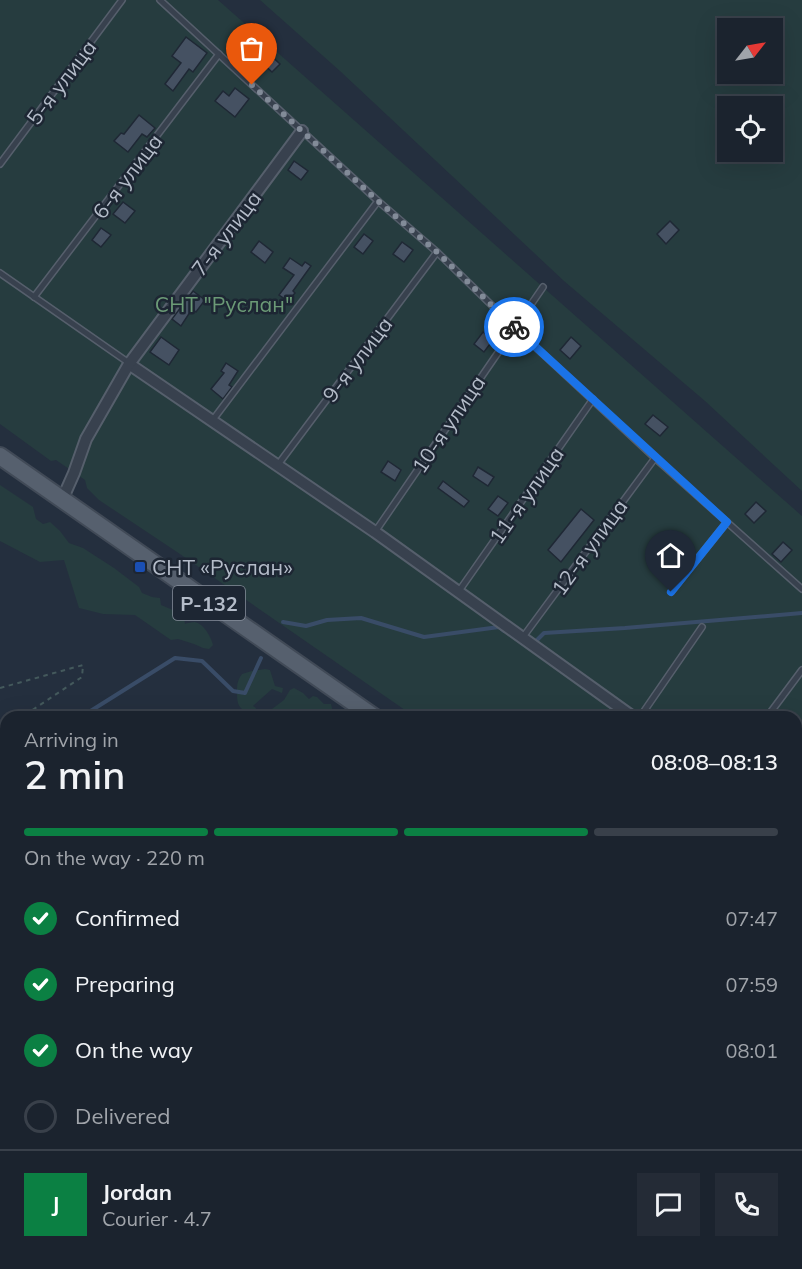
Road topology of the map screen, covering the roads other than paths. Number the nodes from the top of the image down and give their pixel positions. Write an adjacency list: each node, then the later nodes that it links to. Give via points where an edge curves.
1 (122, 0): 5 (lane, 5-я улица)
2 (160, 0): 3 (lane)
3 (219, 54): 4 (lane); 10 (lane, 6-я улица)
4 (302, 131): 6 (lane); 12 (street, 7-я улица)
5 (0, 164)
6 (378, 201): 7 (lane); 14 (lane)
7 (437, 252): 11 (lane); 17 (lane, 9-я улица)
8 (0, 273): 10 (lane)
9 (543, 287): 11 (lane, 10-я улица)
10 (34, 297): 12 (lane)
11 (514, 327): 13 (lane); 20 (lane, 10-я улица)
12 (129, 363): 14 (street); 18 (street, 7-я улица, via 86,439)
13 (592, 399): 16 (lane); 22 (lane, 11-я улица)
14 (212, 421): 17 (street)
15 (0, 456): 18 (main road, Р-132)
16 (655, 458): 19 (lane); 25 (lane, 12-я улица)
17 (277, 465): 20 (street)
18 (62, 500): 27 (main road, Р-132)
19 (727, 522): 21 (lane); 23 (lane)
20 (375, 532): 22 (street)
21 (802, 589)
22 (459, 591): 25 (street)
23 (671, 592)
24 (702, 627): 29 (lane)
25 (523, 637): 28 (street)
26 (802, 670): 30 (lane)
27 (365, 711)
28 (625, 711)
29 (644, 711)
30 (771, 711)

